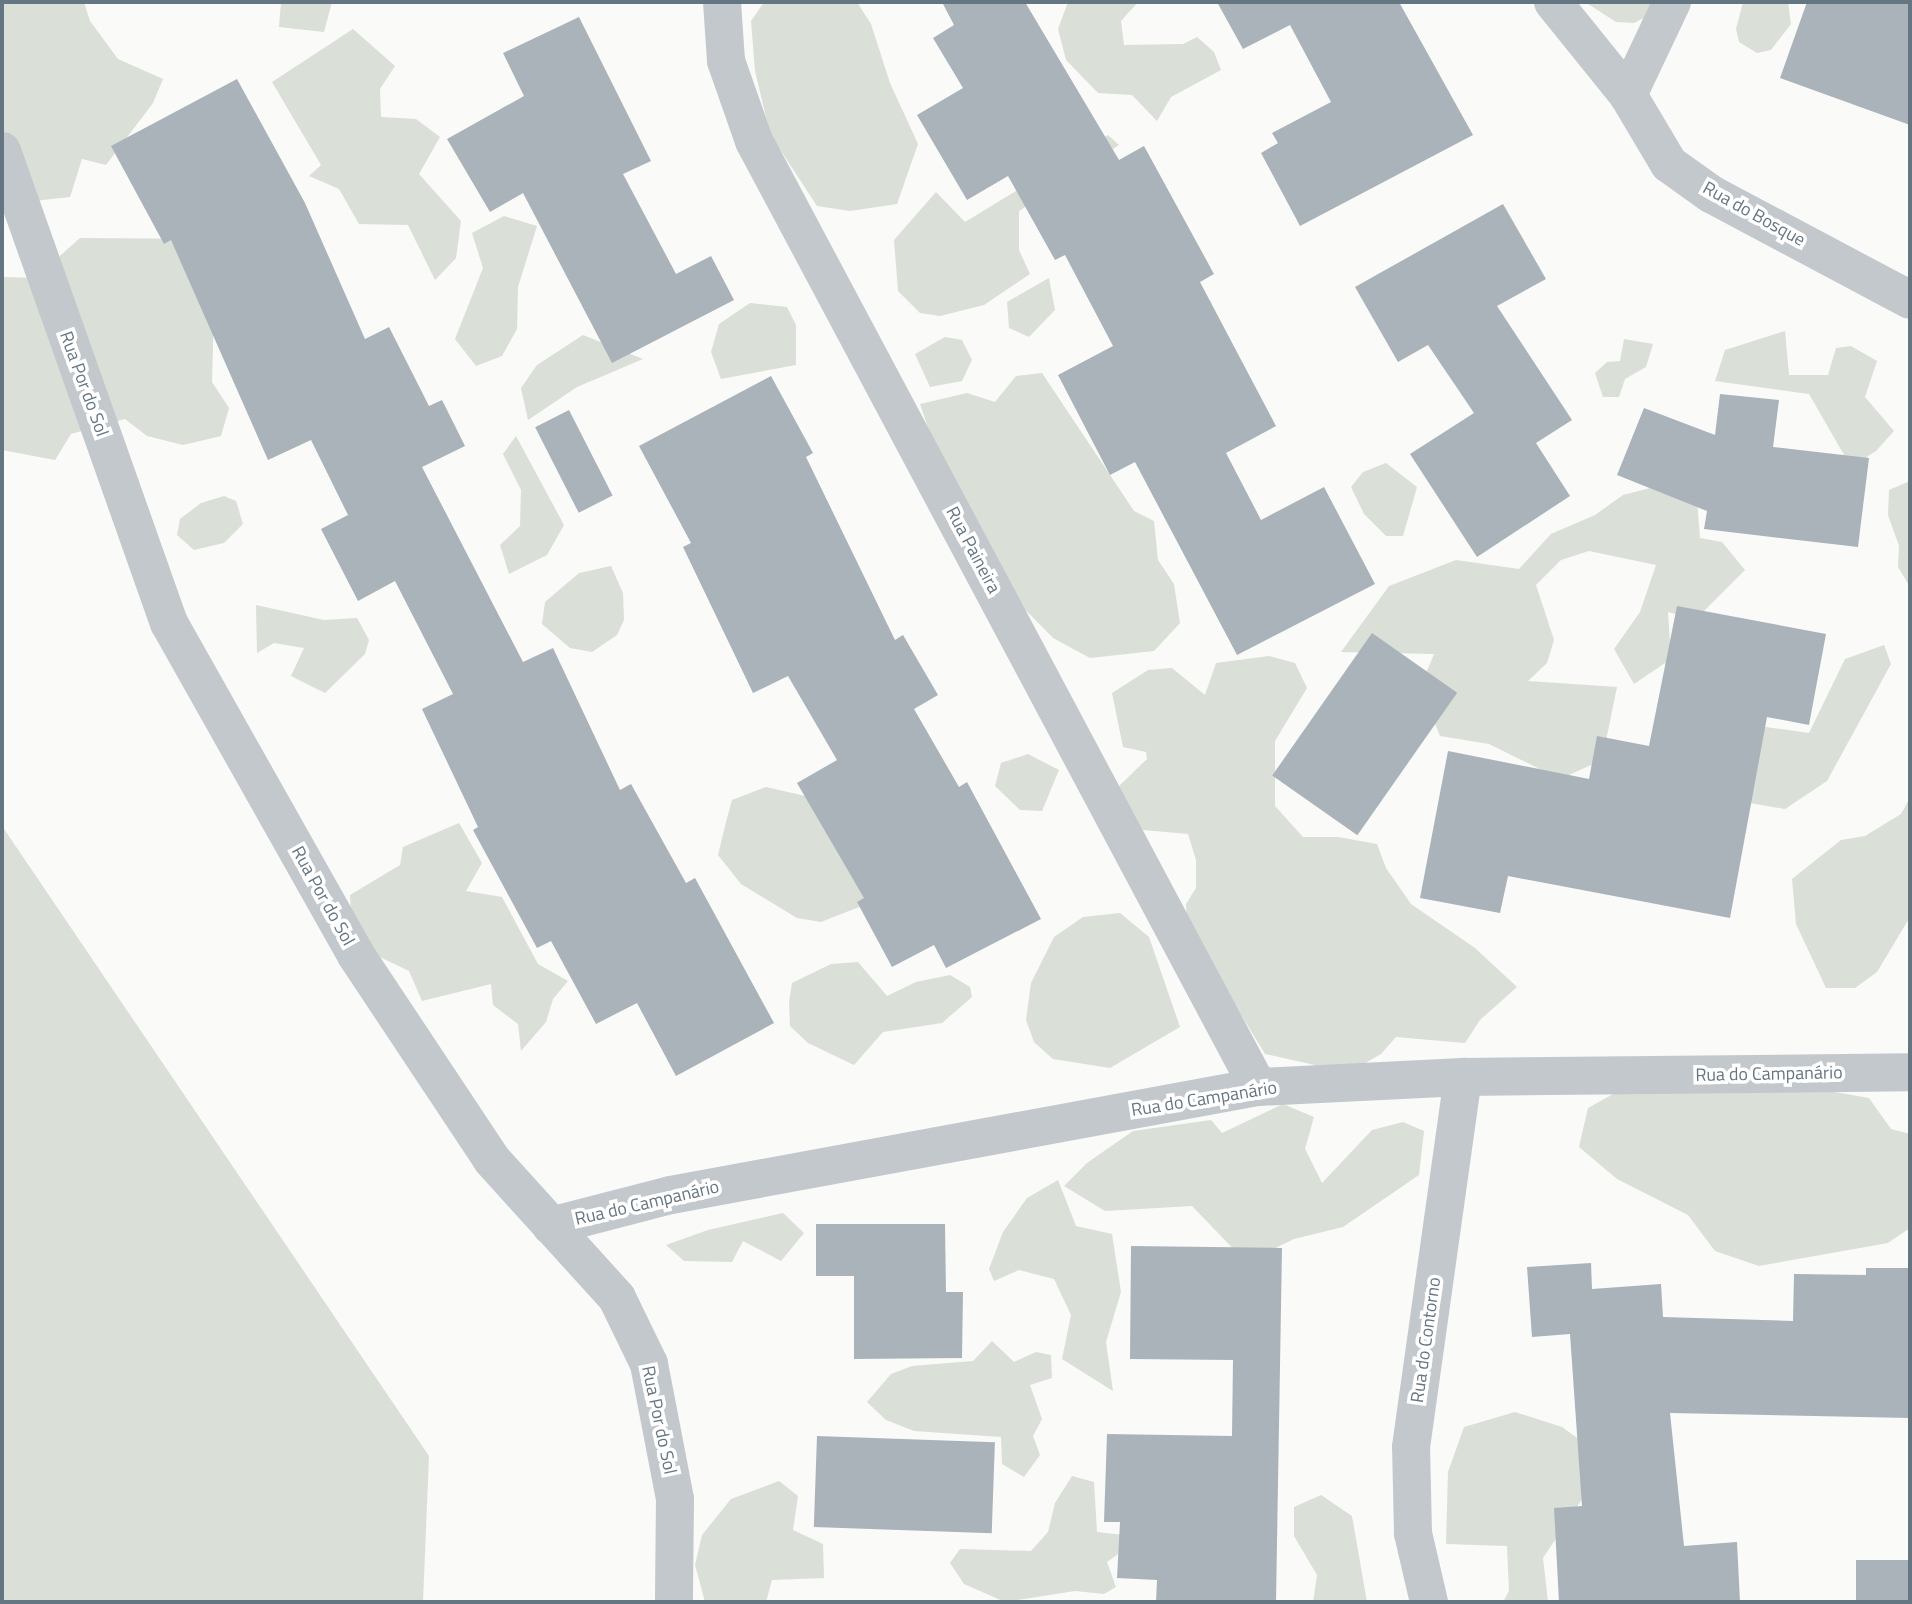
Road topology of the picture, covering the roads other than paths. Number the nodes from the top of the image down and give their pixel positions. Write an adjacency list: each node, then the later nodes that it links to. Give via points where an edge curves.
1 (722, 2): 9 (street, Rua Paineira, via 726,61 754,141)
2 (1553, 2): 4 (street, Rua do Bosque)
3 (1672, 2): 4 (street)
4 (1628, 94): 6 (street, Rua do Bosque, via 1670,164 1690,179)
5 (2, 151): 10 (street, Rua Por do Sol, via 169,623 356,955 492,1160)
6 (1910, 300)
7 (1910, 1072): 8 (street, Rua do Campanário)
8 (1463, 1077): 9 (street, Rua do Campanário); 12 (street, Rua do Contorno, via 1411,1447 1413,1533)
9 (1258, 1087): 10 (street, Rua do Campanário, via 671,1195)
10 (551, 1226): 11 (street, Rua Por do Sol, via 617,1298 649,1364 675,1499)
11 (674, 1602)
12 (1429, 1602)

